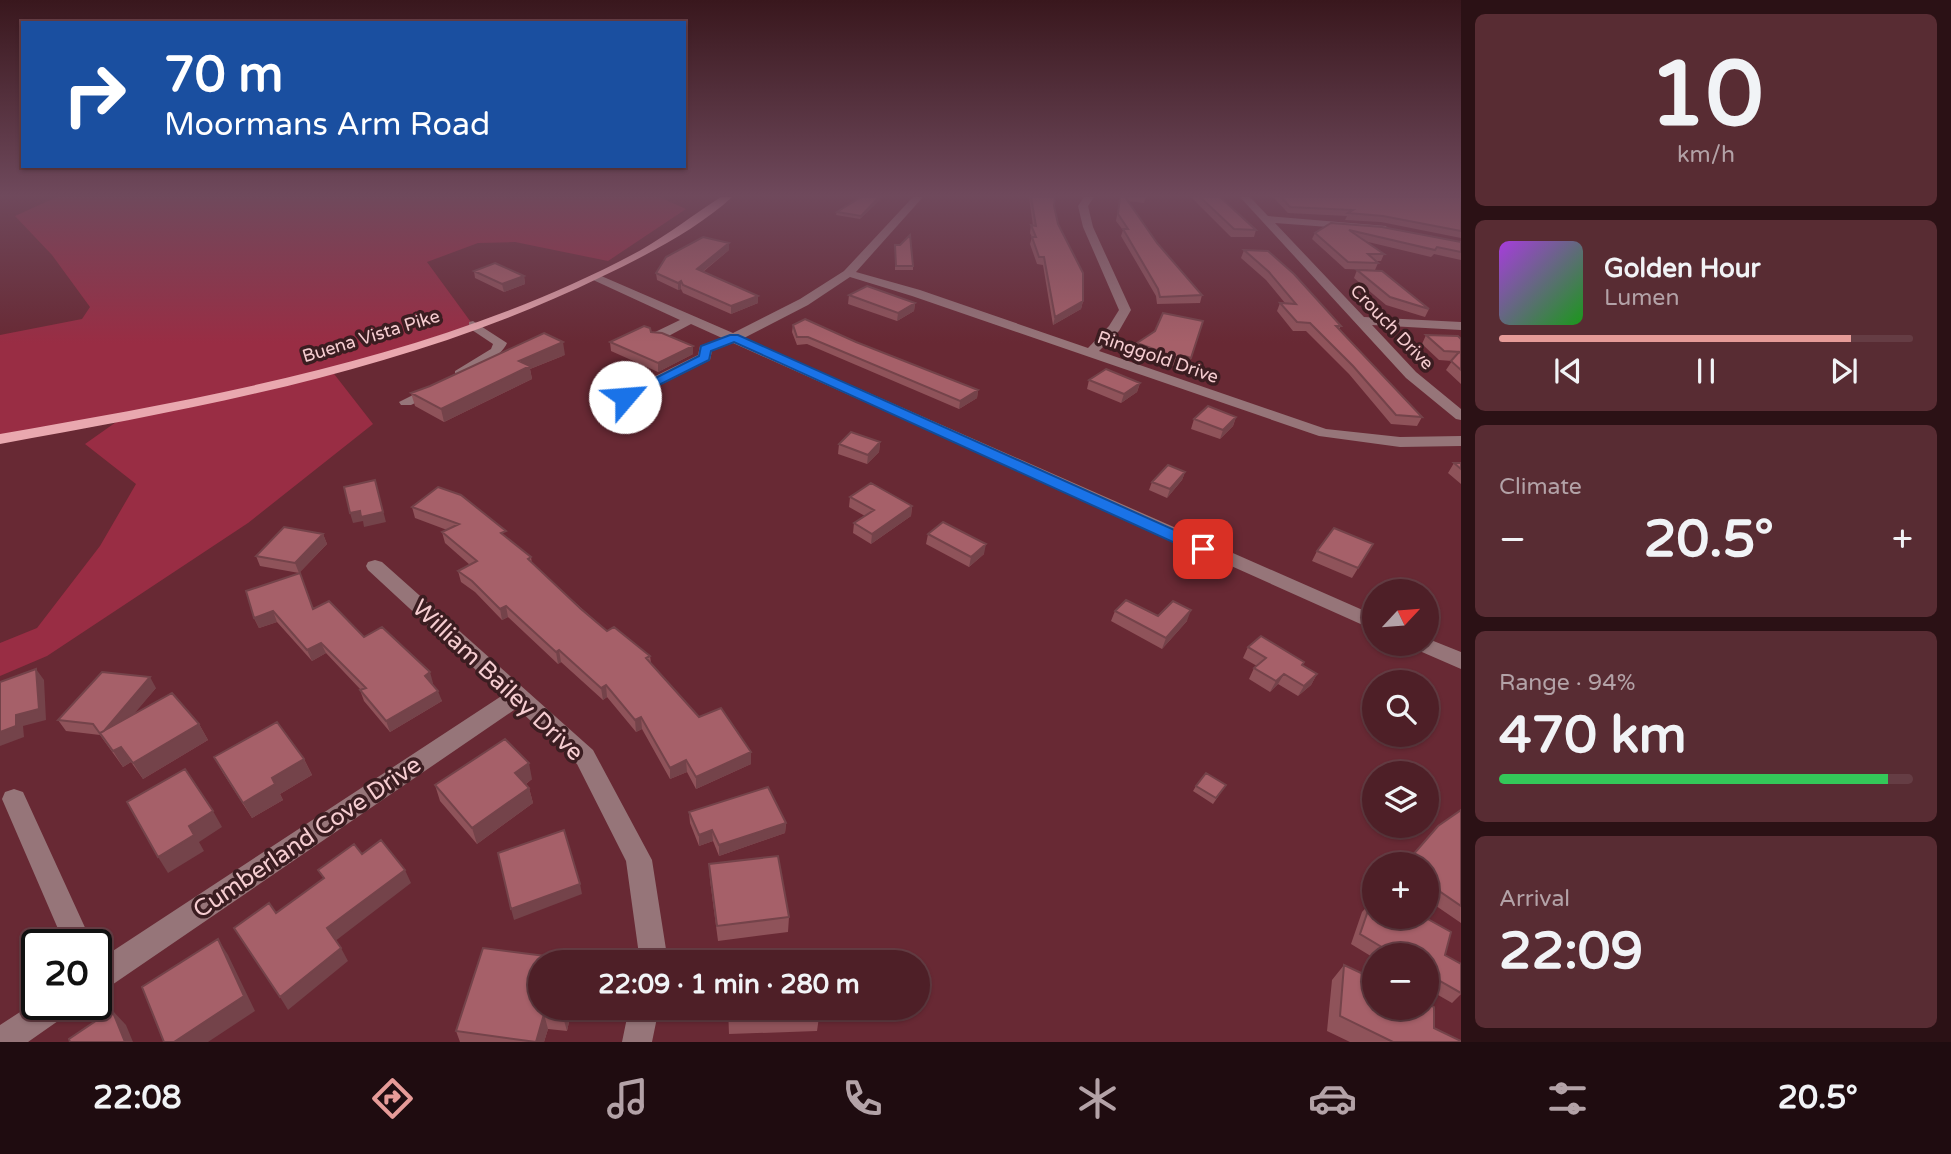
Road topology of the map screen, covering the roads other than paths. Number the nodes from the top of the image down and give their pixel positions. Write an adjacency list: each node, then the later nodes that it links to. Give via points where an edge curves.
1 (654, 246): 6 (main road, Buena Vista Pike)
2 (873, 246): 5 (street)
3 (1096, 246): 13 (street, via 1125,310)
4 (1291, 246): 8 (street, Crouch Drive)
5 (848, 273): 12 (street); 13 (street, Ringgold Drive)
6 (595, 277): 7 (street); 9 (main road, Buena Vista Pike)
7 (691, 319): 11 (street); 12 (street)
8 (1360, 321): 10 (street); 16 (street, Crouch Drive, via 1411,374)
9 (473, 325): 15 (street, via 500,343 497,351); 17 (main road, Buena Vista Pike, via 255,391)
10 (1461, 326)
11 (658, 337)
12 (734, 338): 14 (street, via 705,349 705,358 625,397); 20 (street)
13 (1089, 354): 18 (street, Ringgold Drive, via 1324,433 1400,442)
14 (610, 389)
15 (406, 402)
16 (1461, 416)
17 (0, 439)
18 (1461, 442)
19 (374, 566): 23 (street, William Bailey Drive)
20 (1362, 618)
21 (1439, 651): 22 (street)
22 (1461, 661)
23 (518, 696): 26 (street, William Bailey Drive, via 585,757 639,860); 27 (street, Cumberland Cove Drive)
24 (14, 799): 25 (street)
25 (72, 929)
26 (652, 950)
27 (112, 968)
28 (34, 1020): 30 (street)
29 (642, 1020): 31 (street)
30 (2, 1042)
31 (637, 1042)

